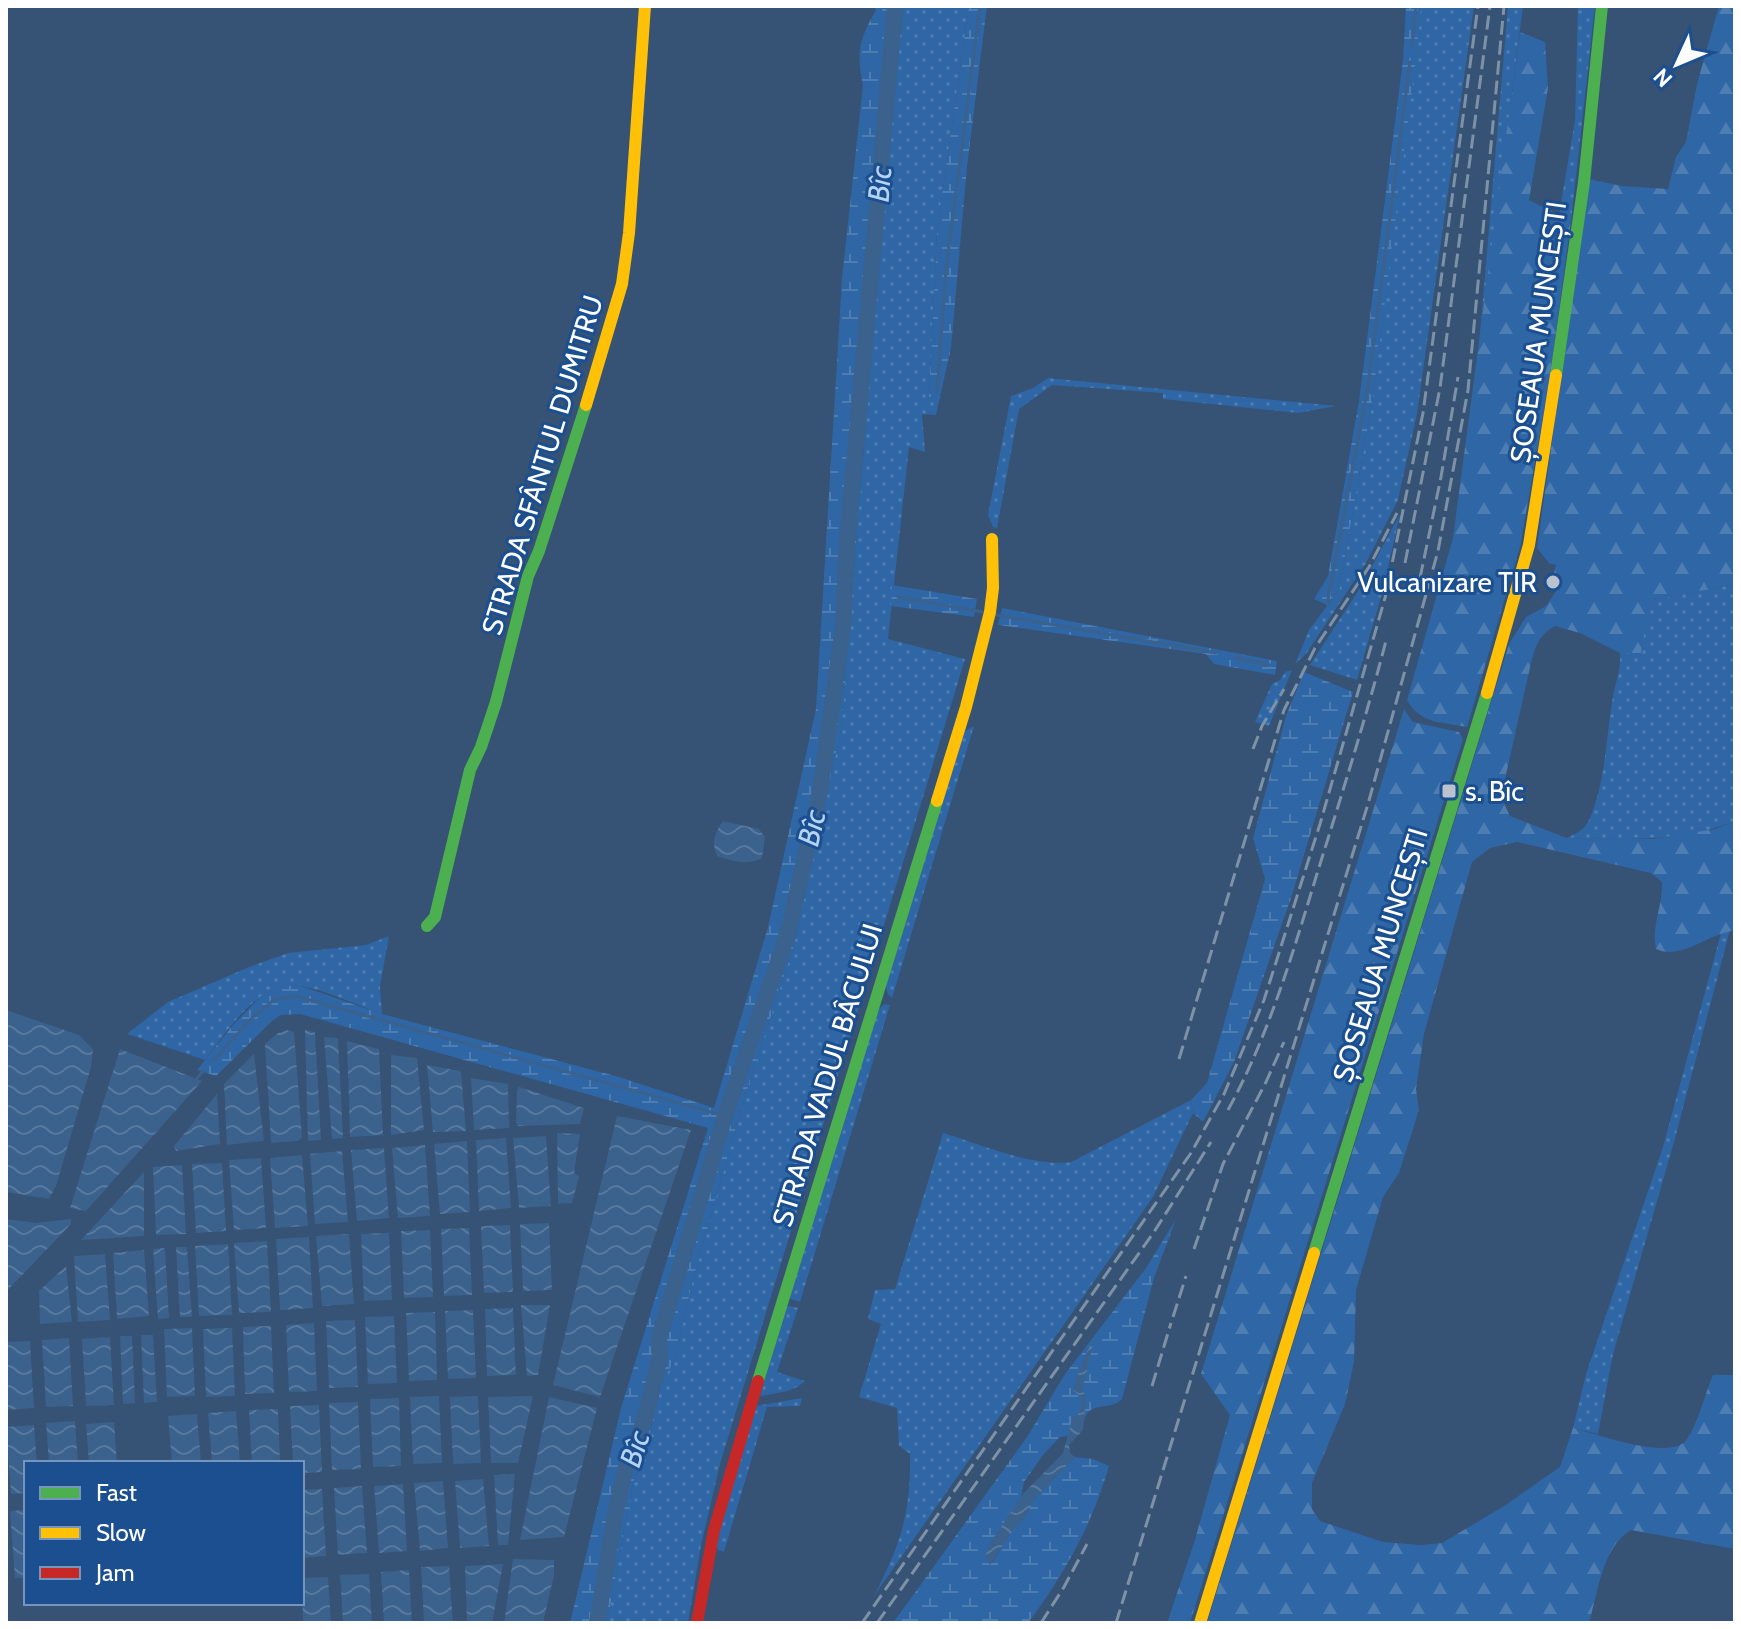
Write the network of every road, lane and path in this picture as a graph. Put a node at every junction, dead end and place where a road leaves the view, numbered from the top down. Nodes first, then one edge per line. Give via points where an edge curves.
1 (645, 6) edge
2 (1602, 6) edge
3 (992, 539) dead end
4 (427, 926) dead end
5 (697, 1623) edge
6 (1200, 1623) edge

1 - 4 street, STRADA SFÂNTUL DUMITRU via 622,284 528,576 496,702 470,770 435,917
2 - 6 street, ȘOSEAUA MUNCEȘTI via 1571,277 1529,545
3 - 5 street, STRADA VADUL BÂCULUI via 990,612 966,707 733,1462

